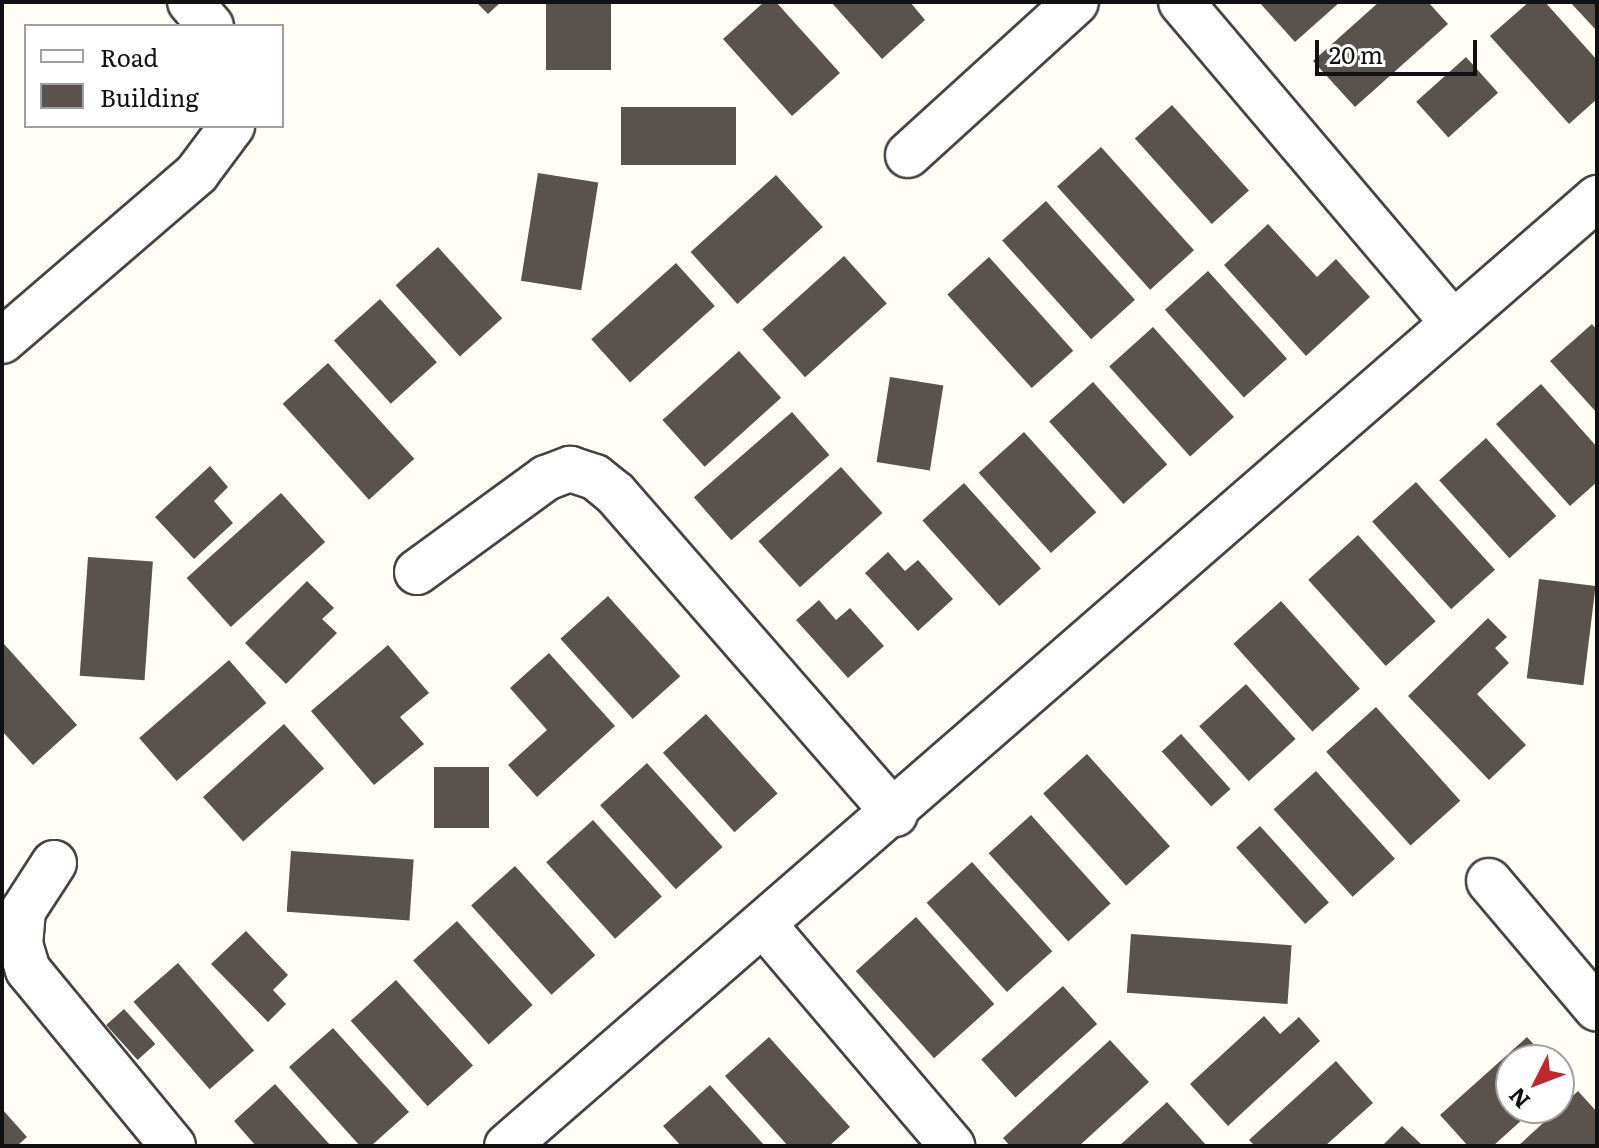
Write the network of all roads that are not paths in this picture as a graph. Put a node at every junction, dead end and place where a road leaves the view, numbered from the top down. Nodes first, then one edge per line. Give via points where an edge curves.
1 (190, 2) edge
2 (1076, 2) edge
3 (1181, 2) edge
4 (209, 24) edge
5 (231, 128) edge
6 (908, 155) dead end
7 (1594, 208) edge
8 (1451, 320) junction
9 (2, 341) edge
10 (417, 572) dead end
11 (895, 814) junction
12 (54, 863) dead end
13 (1489, 881) dead end
14 (765, 926) junction
15 (1597, 1009) edge
16 (173, 1146) edge
17 (507, 1146) edge
18 (952, 1146) edge

1 - 4 street
2 - 6 street
3 - 8 street
5 - 9 street via 197,173
7 - 8 street
8 - 11 street
10 - 11 street via 546,478 570,469 595,477 615,493
11 - 14 street
12 - 16 street via 23,911 20,944 28,970
13 - 15 street
14 - 17 street
14 - 18 street

